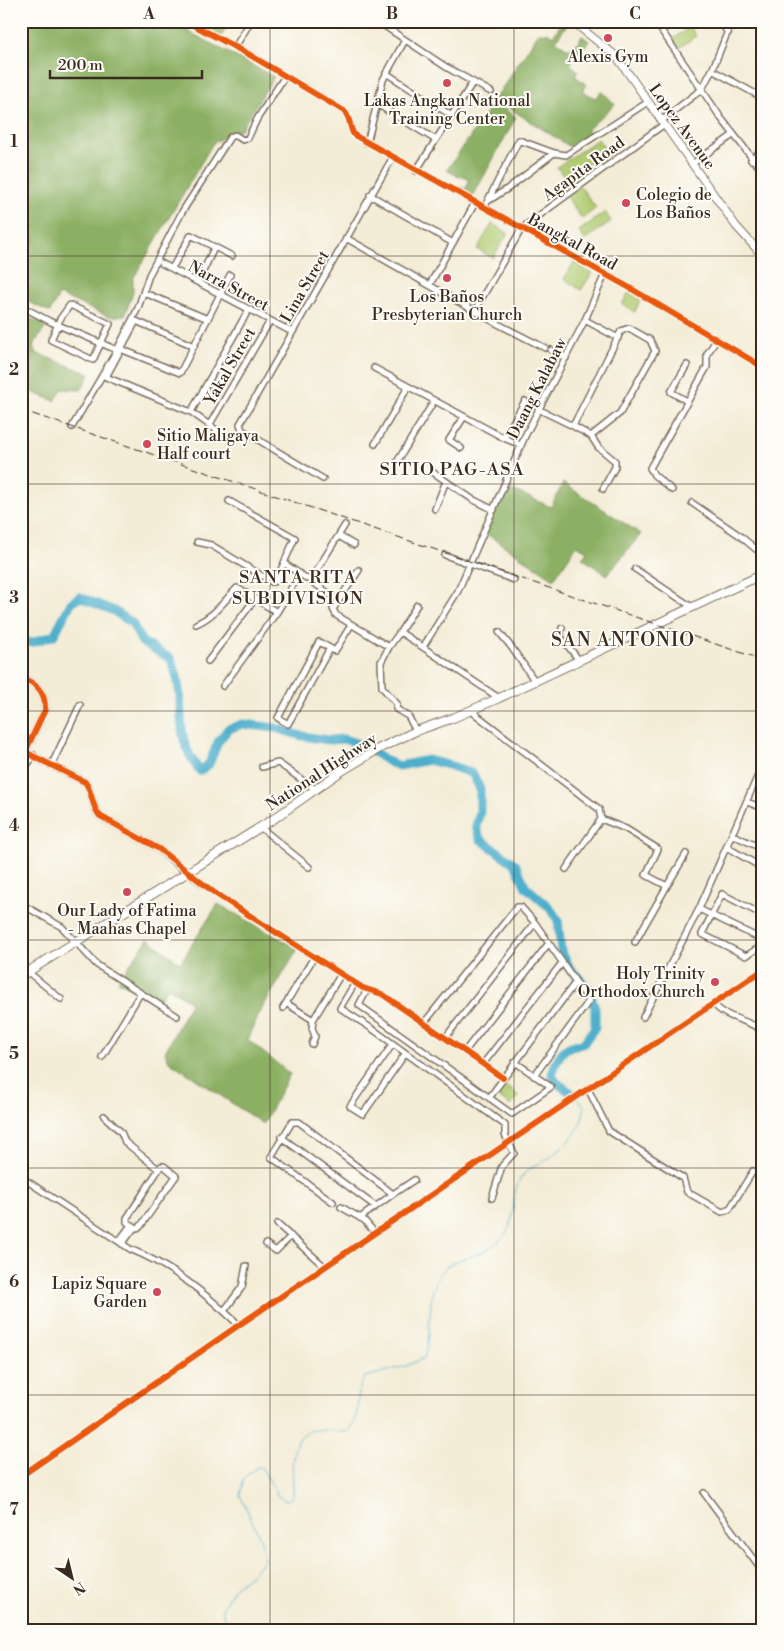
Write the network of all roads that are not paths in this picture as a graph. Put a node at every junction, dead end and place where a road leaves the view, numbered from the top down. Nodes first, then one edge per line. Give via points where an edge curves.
1 (186, 21) edge
2 (251, 21) edge
3 (377, 21) edge
4 (572, 21) edge
5 (655, 21) edge
6 (720, 21) edge
7 (732, 21) edge
8 (728, 32) junction
9 (406, 40) junction
10 (235, 47) junction
11 (712, 70) junction
12 (386, 73) junction
13 (285, 76) junction
14 (473, 82) junction
15 (702, 89) junction
16 (763, 89) edge
17 (491, 92) dead end
18 (761, 97) edge
19 (648, 102) junction
20 (377, 104) junction
21 (452, 116) junction
22 (662, 123) junction
23 (733, 135) junction
24 (436, 140) junction
25 (367, 142) junction
26 (763, 148) edge
27 (554, 153) junction
28 (393, 157) junction
29 (751, 160) junction
30 (692, 164) junction
31 (416, 171) junction
32 (763, 172) edge
33 (370, 195) junction
34 (487, 202) junction
35 (475, 203) junction
36 (483, 207) junction
37 (522, 228) junction
38 (346, 238) junction
39 (453, 243) junction
40 (214, 248) junction
41 (232, 256) dead end
42 (763, 256) edge
43 (161, 263) dead end
44 (172, 268) junction
45 (605, 274) junction
46 (230, 275) dead end
47 (198, 282) junction
48 (430, 284) junction
49 (147, 294) dead end
50 (220, 294) junction
51 (21, 306) edge
52 (249, 309) junction
53 (475, 310) junction
54 (208, 319) junction
55 (585, 320) junction
56 (270, 321) junction
57 (58, 324) junction
58 (292, 332) junction
59 (618, 338) junction
60 (717, 339) junction
61 (101, 342) junction
62 (194, 346) junction
63 (120, 350) junction
64 (566, 358) junction
65 (687, 365) dead end
66 (763, 367) edge
67 (374, 368) dead end
68 (408, 387) junction
69 (434, 401) junction
70 (525, 401) dead end
71 (687, 401) junction
72 (538, 409) junction
73 (191, 412) junction
74 (464, 416) junction
75 (210, 424) junction
76 (72, 426) dead end
77 (573, 426) junction
78 (222, 434) dead end
79 (591, 436) junction
80 (504, 438) junction
81 (375, 444) dead end
82 (521, 445) junction
83 (461, 448) dead end
84 (397, 462) dead end
85 (434, 473) dead end
86 (324, 479) dead end
87 (446, 481) junction
88 (603, 489) dead end
89 (672, 490) dead end
90 (229, 501) dead end
91 (692, 503) dead end
92 (435, 509) dead end
93 (494, 510) junction
94 (346, 525) dead end
95 (339, 536) junction
96 (197, 542) dead end
97 (354, 545) dead end
98 (445, 555) dead end
99 (763, 555) edge
100 (284, 564) junction
101 (470, 564) junction
102 (634, 569) dead end
103 (359, 570) dead end
104 (763, 574) edge
105 (299, 575) junction
106 (514, 580) dead end
107 (310, 581) junction
108 (255, 599) junction
109 (339, 600) junction
110 (417, 605) dead end
111 (692, 607) junction
112 (277, 612) junction
113 (196, 624) dead end
114 (351, 625) junction
115 (562, 628) dead end
116 (400, 632) junction
117 (499, 632) dead end
118 (564, 641) dead end
119 (568, 646) dead end
120 (389, 647) junction
121 (423, 647) junction
122 (330, 648) junction
123 (578, 659) junction
124 (208, 661) dead end
125 (21, 678) edge
126 (534, 680) junction
127 (223, 686) dead end
128 (498, 698) junction
129 (80, 706) dead end
130 (469, 710) junction
131 (416, 731) junction
132 (23, 752) edge
133 (34, 755) junction
134 (52, 764) junction
135 (763, 764) edge
136 (262, 767) dead end
137 (21, 774) edge
138 (314, 789) junction
139 (747, 802) junction
140 (763, 808) edge
141 (601, 819) junction
142 (260, 827) junction
143 (733, 835) junction
144 (728, 848) junction
145 (763, 850) edge
146 (686, 854) dead end
147 (309, 867) dead end
148 (763, 868) edge
149 (566, 869) dead end
150 (188, 873) junction
151 (667, 886) junction
152 (21, 904) edge
153 (699, 909) junction
154 (711, 915) junction
155 (763, 915) edge
156 (535, 923) junction
157 (763, 940) edge
158 (75, 942) junction
159 (635, 942) dead end
160 (549, 943) junction
161 (763, 945) edge
162 (314, 957) junction
163 (562, 963) junction
164 (763, 970) edge
165 (25, 974) edge
166 (341, 974) junction
167 (575, 982) junction
168 (355, 983) junction
169 (367, 990) junction
170 (140, 994) junction
171 (61, 999) dead end
172 (714, 1004) junction
173 (177, 1016) dead end
174 (643, 1017) dead end
175 (313, 1020) junction
176 (424, 1024) junction
177 (763, 1031) edge
178 (445, 1038) junction
179 (312, 1044) dead end
180 (392, 1045) junction
181 (465, 1051) junction
182 (405, 1054) junction
183 (102, 1058) dead end
184 (515, 1062) junction
185 (483, 1064) junction
186 (534, 1076) junction
187 (503, 1078) junction
188 (587, 1090) junction
189 (489, 1098) junction
190 (104, 1116) dead end
191 (281, 1137) junction
192 (508, 1144) junction
193 (158, 1169) junction
194 (753, 1171) dead end
195 (21, 1177) edge
196 (414, 1180) dead end
197 (393, 1194) junction
198 (492, 1198) dead end
199 (333, 1202) dead end
200 (375, 1206) junction
201 (341, 1207) dead end
202 (360, 1218) junction
203 (277, 1224) dead end
204 (133, 1226) junction
205 (375, 1233) junction
206 (291, 1236) junction
207 (120, 1243) junction
208 (266, 1244) dead end
209 (246, 1266) dead end
210 (325, 1267) junction
211 (224, 1311) junction
212 (239, 1325) junction
213 (21, 1476) edge
214 (704, 1493) dead end
215 (763, 1572) edge

1 - 10 street, Bangkal Road
2 - 10 street
3 - 9 street
4 - 19 main road, Lopez Avenue via 616,56
5 - 15 street
6 - 8 street
7 - 8 street
8 - 11 street
9 - 12 street
9 - 14 street
10 - 13 street, Bangkal Road
11 - 15 street
11 - 18 street
12 - 20 street
12 - 21 street
13 - 25 street, Bangkal Road via 344,111 349,116 354,135
13 - 63 street via 248,138 230,137 193,194 149,275
14 - 17 street
14 - 21 street
15 - 22 street, Agapita Road
15 - 23 street
16 - 18 street
19 - 22 main road, Lopez Avenue
19 - 27 street via 566,155
20 - 24 street
20 - 25 street
21 - 24 street
22 - 30 main road, Lopez Avenue
22 - 37 street, Agapita Road
23 - 29 street
23 - 30 street
24 - 31 street
25 - 28 street, Bangkal Road
26 - 29 street
27 - 34 street
27 - 34 street via 519,140
28 - 31 street, Bangkal Road
28 - 33 street, Lina Street
29 - 32 street
30 - 42 main road, Lopez Avenue via 742,233
31 - 35 street, Bangkal Road
33 - 38 street, Lina Street
33 - 39 street
34 - 36 street
35 - 36 street, Bangkal Road
35 - 39 street
36 - 37 street, Bangkal Road
37 - 45 street, Bangkal Road
37 - 53 street, Agapita Road
38 - 48 street
38 - 58 street, Lina Street
39 - 48 street
40 - 41 street
40 - 44 street via 191,235
40 - 47 street
43 - 44 street, Narra Street
44 - 47 street, Narra Street
45 - 55 street, Daang Kalabaw
45 - 60 street, Bangkal Road
46 - 50 street
47 - 50 street, Narra Street
48 - 53 street
49 - 54 street
50 - 52 street, Narra Street
50 - 54 street
51 - 57 street
52 - 56 street, Narra Street
52 - 73 street
53 - 64 street
54 - 62 street
55 - 59 street
55 - 64 street, Daang Kalabaw
56 - 58 street, Narra Street
56 - 75 street, Yakal Street
57 - 61 street
57 - 61 street via 51,340 93,360
57 - 61 street via 70,305 110,324
58 - 86 street, Lina Street via 240,428
59 - 77 street
59 - 79 street via 623,329 629,328 650,340 655,351 620,413
60 - 66 street, Bangkal Road
60 - 71 street via 707,354 707,367
61 - 63 street
62 - 63 street via 136,322
62 - 63 street via 180,374
63 - 73 street via 106,377
63 - 76 street
64 - 72 street, Daang Kalabaw
65 - 71 street via 671,392
67 - 68 street
68 - 69 street
68 - 81 street
69 - 74 street
69 - 84 street
70 - 80 street
71 - 89 street via 650,468
72 - 77 street
72 - 82 street, Daang Kalabaw
73 - 75 street
74 - 80 street
74 - 83 street via 449,440
75 - 78 street
77 - 79 street
79 - 88 street via 598,448 616,461
80 - 82 street
82 - 93 street, Daang Kalabaw
85 - 87 street
87 - 92 street
87 - 93 street
90 - 100 street via 294,537 296,541
91 - 99 street
93 - 101 street, Daang Kalabaw
94 - 95 street
95 - 97 street
95 - 107 street
96 - 100 street via 211,545 274,582
98 - 101 street
100 - 105 street
101 - 106 street
101 - 121 street, Daang Kalabaw via 458,591
102 - 111 street
103 - 109 street
104 - 111 main road, National Highway
105 - 107 street
105 - 112 street
107 - 109 street
108 - 112 street
108 - 113 street via 237,588 219,610
108 - 124 street
109 - 114 street via 333,612
110 - 116 street
111 - 123 main road, National Highway
112 - 127 street
114 - 120 street
114 - 122 street via 335,651
115 - 118 street via 560,636
116 - 120 street
116 - 121 street
117 - 126 street
119 - 123 street
120 - 131 street via 381,662 382,687 398,704 396,709 408,716
121 - 128 street
122 - 122 street via 319,642 278,718 288,724
123 - 126 main road, National Highway
125 - 132 street via 38,686 46,702
126 - 128 main road, National Highway
128 - 130 main road, National Highway
129 - 134 street
130 - 131 main road, National Highway
130 - 141 street via 599,809
131 - 138 main road, National Highway via 371,753
132 - 133 street
133 - 134 street
133 - 137 street
134 - 150 street via 84,782 90,790 96,812 105,820 159,849
135 - 139 street
136 - 138 street via 278,764
138 - 142 main road, National Highway
139 - 140 street
139 - 143 street
141 - 149 street
141 - 151 street via 656,846 657,853 646,875
142 - 147 street
142 - 150 main road, National Highway
143 - 144 street
143 - 145 street
144 - 148 street
144 - 153 street
146 - 151 street
150 - 158 main road, National Highway
150 - 162 street
151 - 159 street
152 - 158 street via 62,927
153 - 154 street
153 - 174 street
154 - 155 street via 722,894
154 - 157 street
154 - 161 street via 702,934 746,956
156 - 160 street
156 - 176 street via 521,907 517,907
156 - 178 street
158 - 165 main road, National Highway
158 - 170 street via 96,965
160 - 163 street
160 - 181 street
162 - 166 street
162 - 175 street via 284,1006
163 - 167 street
163 - 185 street
164 - 172 street
165 - 171 street
166 - 168 street
166 - 175 street
167 - 184 street
167 - 186 street via 590,1001
168 - 169 street
168 - 180 street via 340,1008
169 - 176 street via 382,994
169 - 189 street via 359,1005
170 - 173 street
170 - 183 street
172 - 177 street via 721,1012 747,1021
172 - 188 street
175 - 179 street via 315,1036
176 - 178 street
178 - 181 street
180 - 182 street
180 - 182 street via 350,1106 363,1114
181 - 185 street
182 - 192 street via 503,1123
184 - 186 street
184 - 187 street
185 - 187 street
186 - 189 street via 551,1087 512,1114
187 - 189 street
188 - 192 street
188 - 194 street via 609,1131 683,1178 687,1192 722,1212 729,1210
190 - 193 street via 121,1132 125,1142
191 - 197 street via 292,1122 300,1122
191 - 199 street via 271,1157
191 - 200 street
192 - 198 street via 514,1153 502,1166
192 - 205 street
193 - 204 street via 127,1218
193 - 204 street via 164,1166 176,1176 140,1227
195 - 207 street
196 - 197 street
197 - 200 street
200 - 202 street
201 - 202 street
202 - 205 street
203 - 206 street
204 - 207 street
205 - 210 street
206 - 208 street via 276,1251
206 - 210 street
207 - 211 street via 196,1286
209 - 211 street via 242,1287
210 - 212 street
211 - 212 street
212 - 213 street
214 - 215 street

